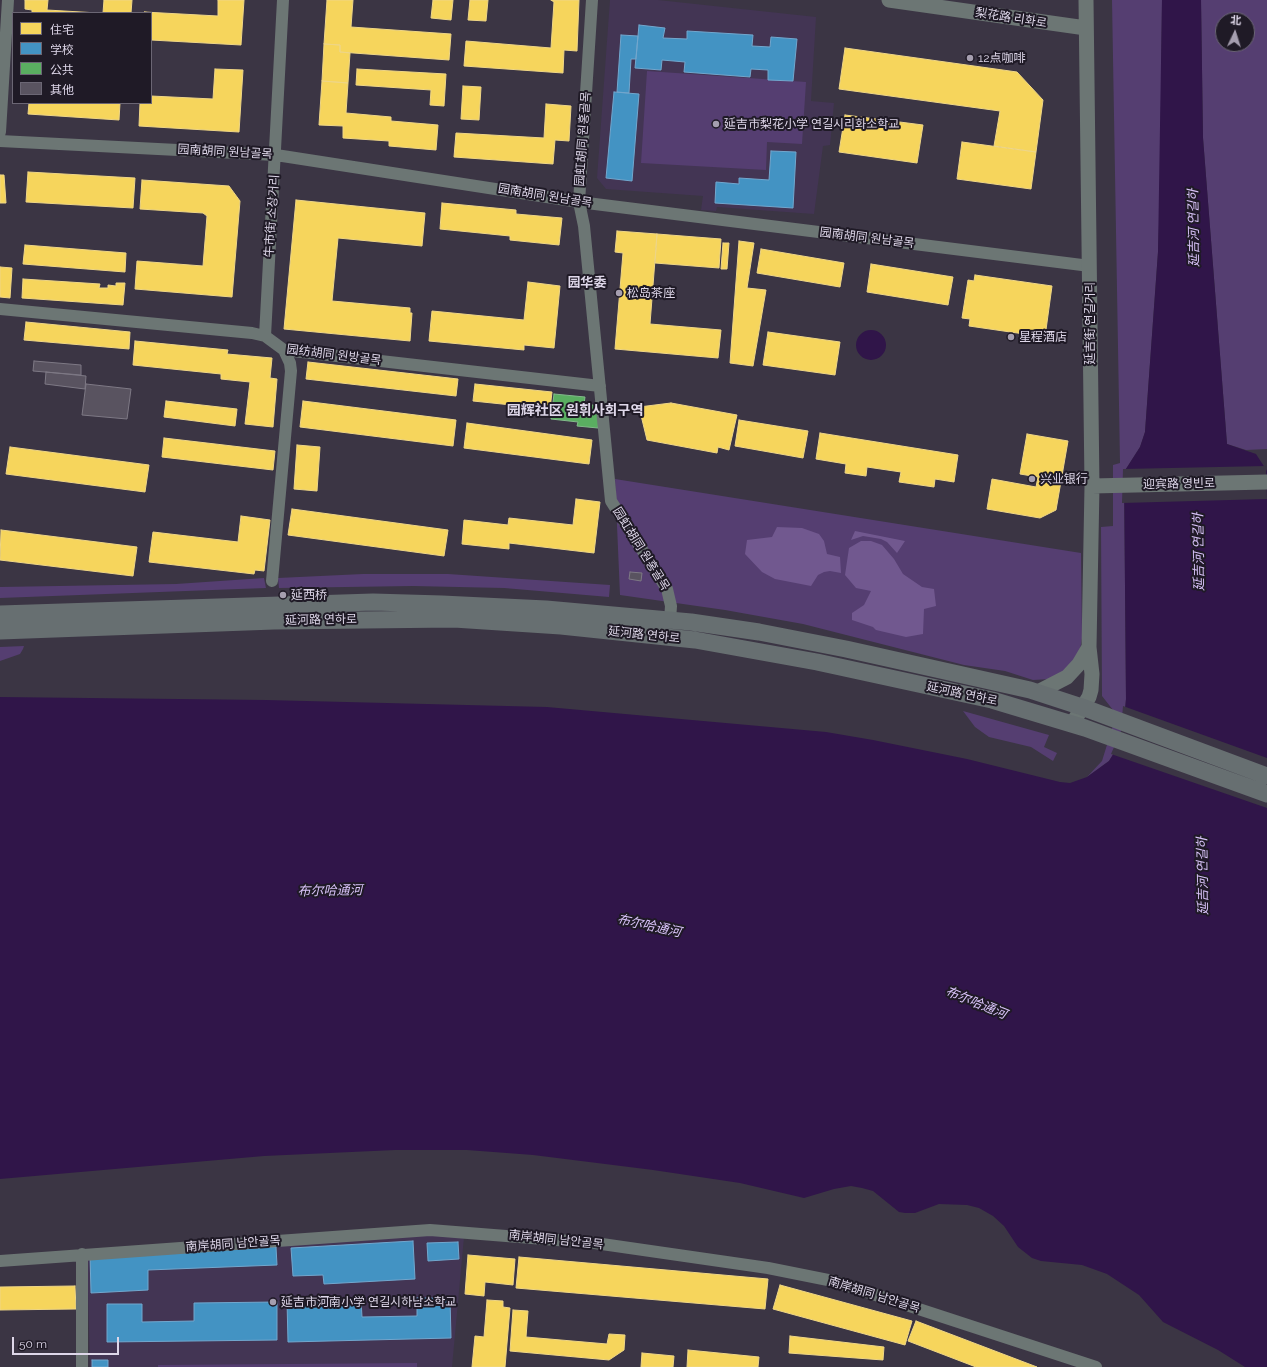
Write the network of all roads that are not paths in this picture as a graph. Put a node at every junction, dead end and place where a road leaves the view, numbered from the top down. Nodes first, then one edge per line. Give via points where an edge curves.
1 (8, 0) edge
2 (283, 0) edge
3 (592, 0) edge
4 (889, 0) edge
5 (1086, 0) edge
6 (952, 4) edge
7 (1086, 28) junction
8 (0, 132) edge
9 (0, 141) edge
10 (276, 155) junction
11 (579, 202) junction
12 (1090, 266) junction
13 (0, 309) edge
14 (264, 336) junction
15 (284, 350) junction
16 (600, 386) junction
17 (1267, 482) edge
18 (1098, 486) junction
19 (272, 582) dead end
20 (0, 614) edge
21 (670, 620) junction
22 (0, 631) edge
23 (1089, 647) junction
24 (1038, 692) junction
25 (1087, 709) junction
26 (1079, 726) junction
27 (1267, 776) edge
28 (1267, 794) edge
29 (82, 1254) junction
30 (0, 1261) edge
31 (82, 1367) edge
32 (1096, 1367) edge

1 - 8 street
2 - 10 street, 牛市街 소장거리
3 - 11 street, 园虹胡同 원홍골목
4 - 6 street, 梨花路 리화로
5 - 7 street, 延吉街 연길거리
6 - 7 street, 梨花路 리화로
7 - 12 street, 延吉街 연길거리
9 - 10 street, 园南胡同 원남골목
10 - 11 street, 园南胡同 원남골목
10 - 14 street, 牛市街 소장거리
11 - 12 street, 园南胡同 원남골목
11 - 16 street, 园虹胡同 원홍골목 via 584,226
12 - 18 street, 延吉街 연길거리
13 - 14 street, 园纺胡同 원방골목 via 160,323
14 - 15 street, 园纺胡同 원방골목
15 - 16 street, 园纺胡同 원방골목
15 - 19 street via 291,371
16 - 21 street, 园虹胡同 원홍골목 via 611,501 667,589 671,606
17 - 18 street, 迎宾路 영빈로
18 - 23 street, 延吉街 연길거리
20 - 21 main road, 延河路 연하로 via 373,602 546,609
21 - 24 main road, 延河路 연하로 via 759,632 846,649
22 - 26 main road, 延河路 연하로 via 390,619 454,619 561,626 695,640 764,651 992,700
23 - 24 street, 延吉街 연길거리 via 1080,664 1067,677
23 - 25 street, 延吉街 연길거리 via 1092,662
24 - 25 main road, 延河路 연하로
25 - 26 street, 延吉街 연길거리
25 - 27 main road, 延河路 연하로
26 - 28 main road, 延河路 연하로
29 - 30 street, 南岸胡同 남안골목
29 - 31 street
29 - 32 street, 南岸胡同 남안골목 via 430,1230 595,1243 768,1268 833,1281

